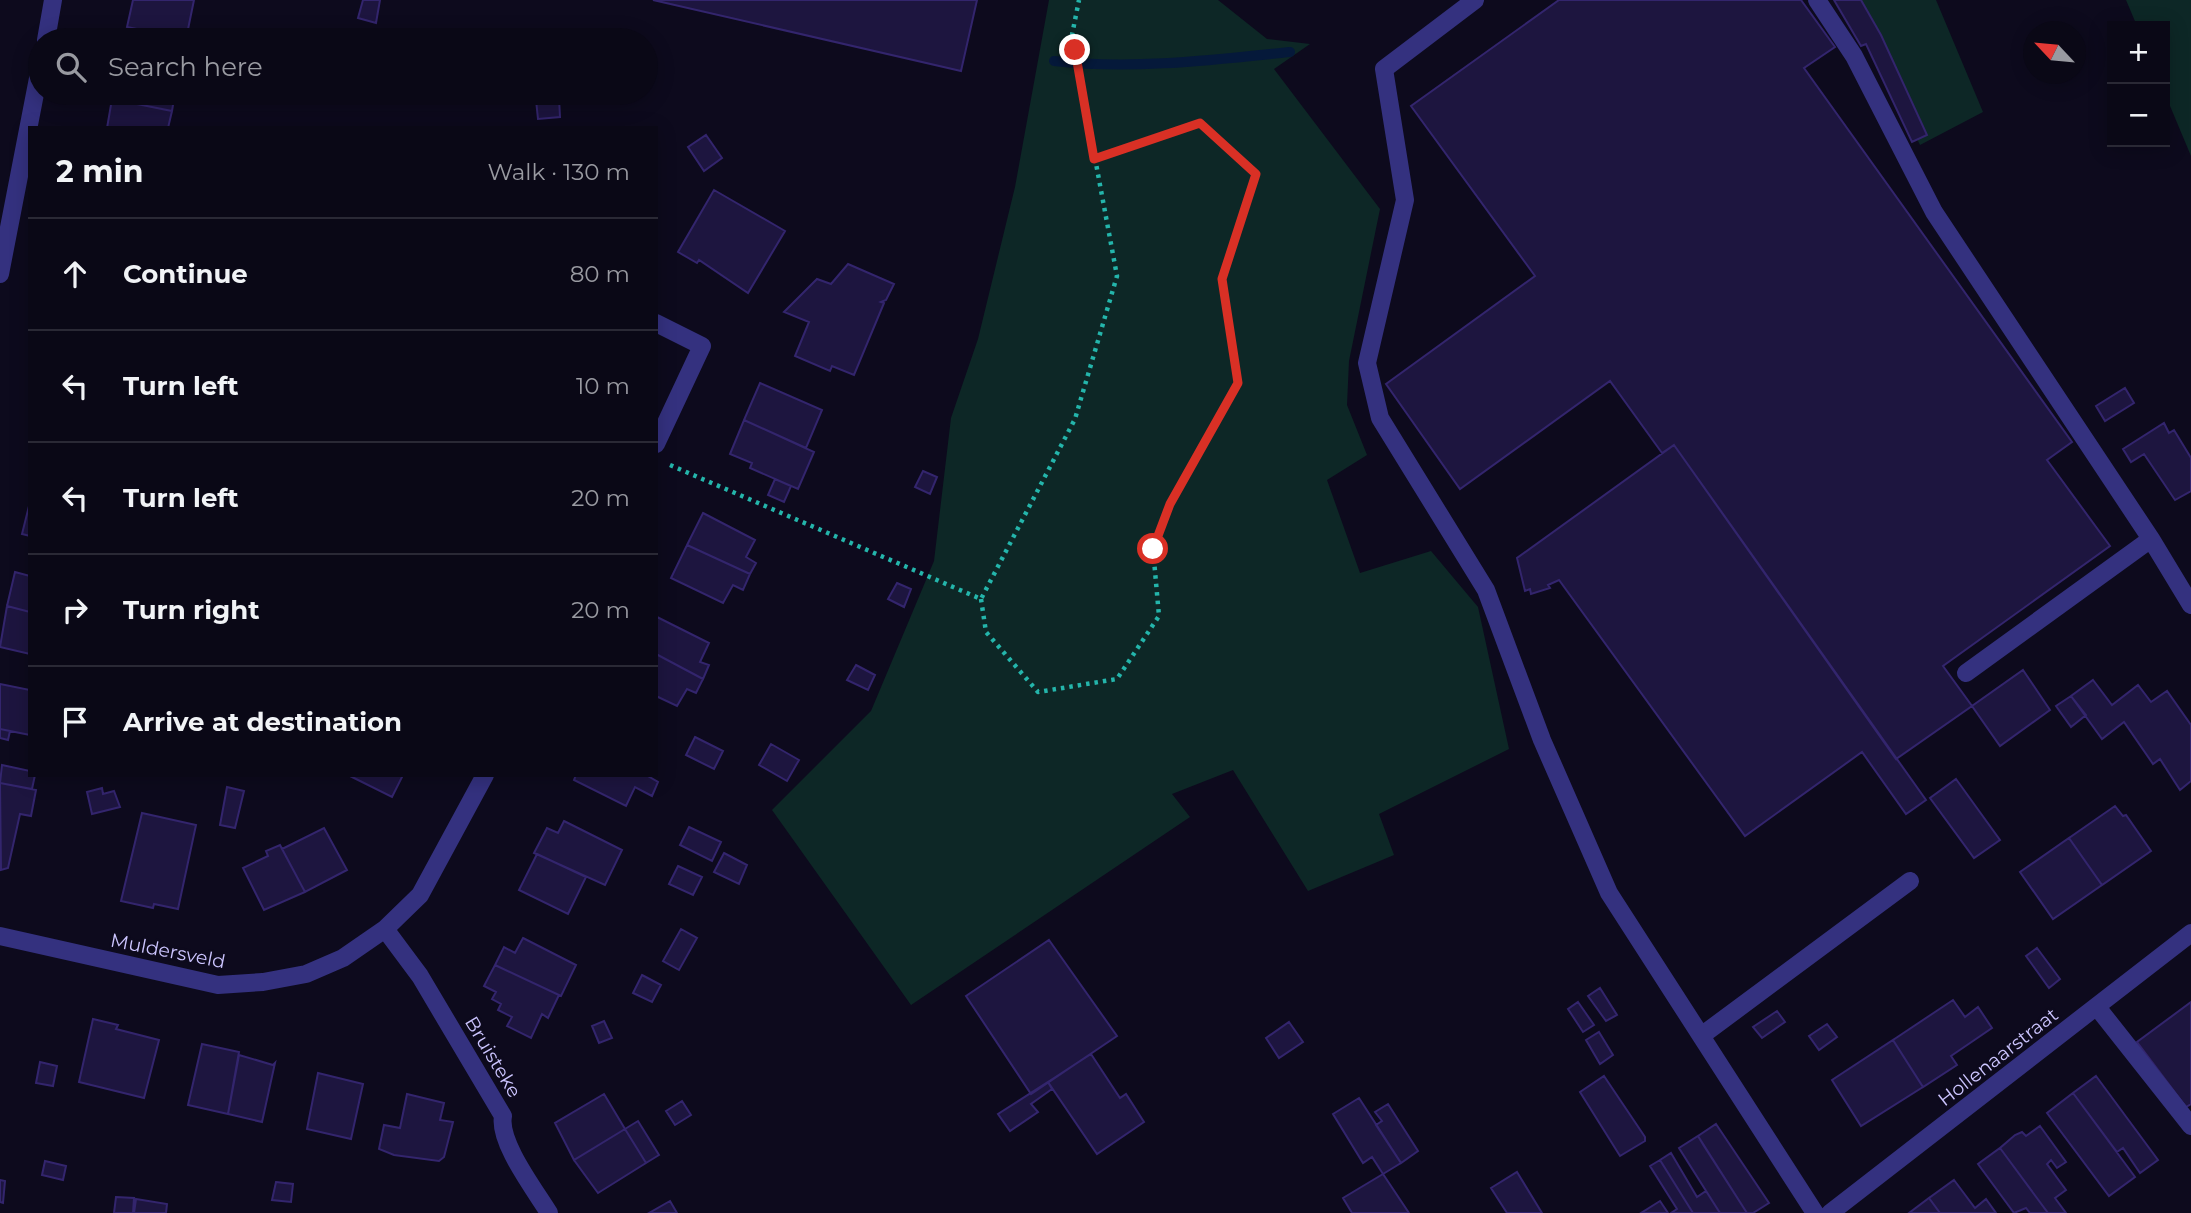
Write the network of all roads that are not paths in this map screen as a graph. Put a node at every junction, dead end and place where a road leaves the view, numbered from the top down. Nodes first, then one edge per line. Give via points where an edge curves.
1 (53, 0) edge
2 (1475, 0) edge
3 (1817, 0) edge
4 (48, 28) edge
5 (33, 105) edge
6 (29, 126) edge
7 (28, 130) edge
8 (0, 274) edge
9 (658, 324) edge
10 (658, 440) edge
11 (2151, 539) junction
12 (2191, 605) edge
13 (1966, 673) dead end
14 (484, 777) edge
15 (1910, 881) dead end
16 (385, 929) junction
17 (2191, 933) edge
18 (0, 936) edge
19 (2096, 1007) junction
20 (1701, 1036) junction
21 (2191, 1126) edge
22 (1835, 1211) edge
23 (549, 1213) edge
24 (1815, 1213) edge

1 - 4 street
2 - 20 street via 1384,69 1405,200 1367,363 1381,418 1486,590 1542,740 1609,893
3 - 11 street via 1854,56 1934,212
5 - 6 street
7 - 8 street
9 - 10 street via 702,346
11 - 12 street
11 - 13 street
14 - 16 street, Muldersveld via 420,895
15 - 20 street
16 - 18 street, Muldersveld via 343,958 306,974 218,985
16 - 23 street, Bruisteke via 420,976 503,1116 501,1126 513,1152
17 - 19 street, Hollenaarstraat
19 - 21 street
19 - 22 street, Hollenaarstraat
20 - 24 street

